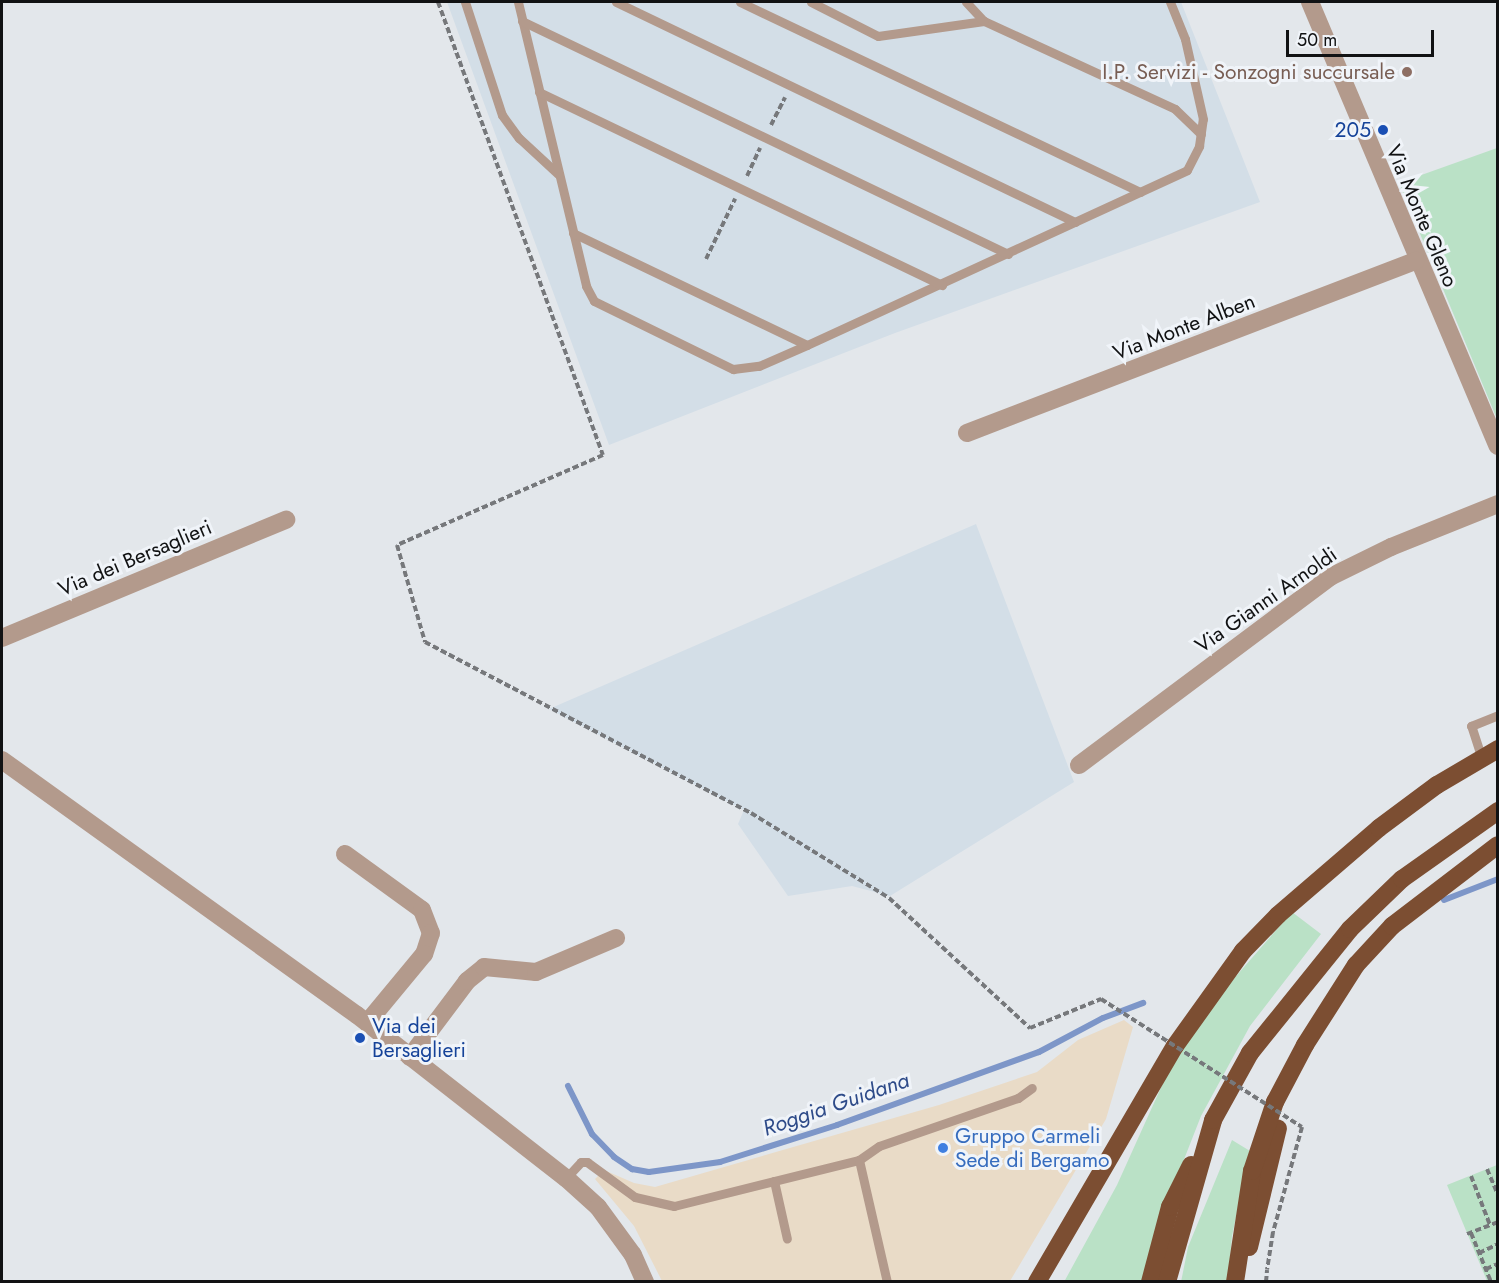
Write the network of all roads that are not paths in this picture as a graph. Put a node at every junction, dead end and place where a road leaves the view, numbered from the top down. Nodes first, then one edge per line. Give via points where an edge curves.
1 (465, 2) edge
2 (518, 2) edge
3 (616, 2) edge
4 (740, 2) edge
5 (811, 2) edge
6 (966, 2) edge
7 (1170, 2) edge
8 (1310, 2) edge
9 (522, 21) junction
10 (984, 21) junction
11 (539, 92) junction
12 (1201, 134) junction
13 (560, 175) junction
14 (1140, 192) junction
15 (1075, 222) junction
16 (573, 233) junction
17 (1008, 254) junction
18 (1416, 261) junction
19 (942, 285) junction
20 (807, 345) junction
21 (967, 433) dead end
22 (1497, 446) edge
23 (1497, 504) edge
24 (286, 519) dead end
25 (2, 638) edge
26 (1497, 715) edge
27 (1490, 754) edge
28 (2, 760) edge
29 (1079, 765) dead end
30 (1497, 811) edge
31 (1497, 846) edge
32 (345, 855) dead end
33 (1432, 896) junction
34 (616, 938) dead end
35 (367, 1023) junction
36 (410, 1057) junction
37 (1032, 1088) dead end
38 (1213, 1120) junction
39 (858, 1160) junction
40 (566, 1178) junction
41 (774, 1181) junction
42 (787, 1239) dead end
43 (645, 1281) edge
44 (887, 1281) edge
45 (1037, 1281) edge
46 (1150, 1281) edge
47 (1167, 1281) edge
48 (1235, 1281) edge
49 (1247, 1281) edge

1 - 13 lane via 502,115 519,138
2 - 9 lane
3 - 15 lane
4 - 14 lane
5 - 10 lane via 878,36
6 - 10 lane
7 - 12 lane via 1185,39 1203,119
8 - 18 street, Via Monte Gleno
9 - 11 lane
9 - 17 lane
10 - 12 lane via 1174,109
11 - 13 lane
11 - 19 lane
12 - 14 lane via 1187,170
13 - 16 lane
14 - 15 lane
15 - 17 lane
16 - 20 lane
16 - 20 lane via 594,301 733,369 759,366
17 - 19 lane
18 - 21 street, Via Monte Alben
18 - 22 street, Via Monte Gleno
19 - 20 lane
23 - 29 street, Via Gianni Arnoldi via 1391,546 1330,577
24 - 25 street, Via dei Bersaglieri
26 - 27 lane via 1471,726
27 - 45 highway via 1379,828 1278,915 1243,951 1175,1046
28 - 35 street
30 - 38 highway via 1402,879 1350,929 1250,1053
31 - 33 highway
32 - 35 street via 422,910 431,933 424,954
33 - 48 highway via 1392,926 1356,965 1305,1045 1275,1102 1252,1171
33 - 49 highway via 1363,972 1311,1052 1277,1129 1248,1249
34 - 36 street via 536,972 484,967 467,981
35 - 36 street
36 - 40 street
37 - 39 lane via 1018,1098 879,1146
38 - 46 highway via 1170,1207
38 - 47 highway
39 - 41 lane
39 - 44 lane
40 - 41 lane via 581,1162 587,1162 635,1197 674,1206
40 - 43 street via 598,1207 633,1255
41 - 42 lane

